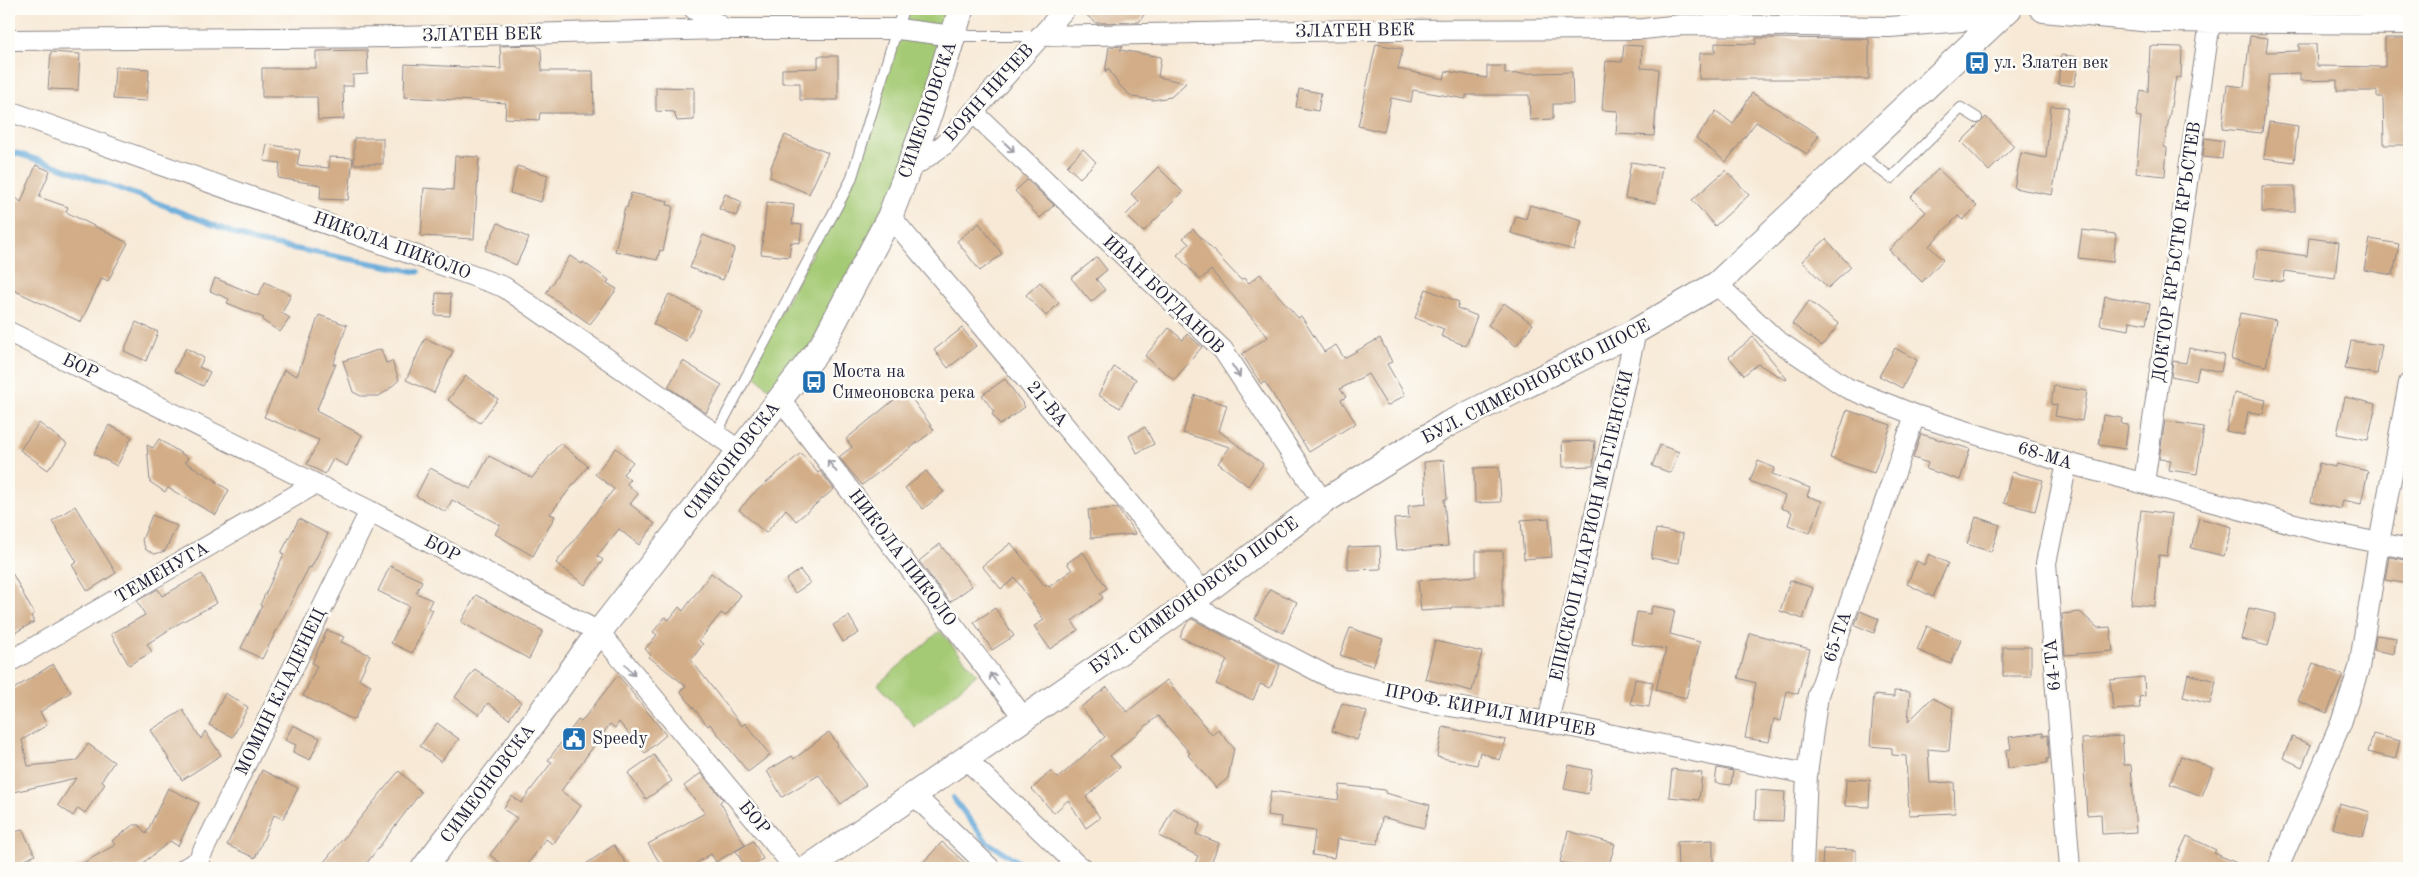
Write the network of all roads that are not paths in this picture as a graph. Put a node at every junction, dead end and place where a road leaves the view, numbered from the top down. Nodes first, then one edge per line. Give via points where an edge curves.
1 (694, 9) edge
2 (903, 9) edge
3 (961, 9) edge
4 (1065, 9) edge
5 (2039, 9) edge
6 (2004, 13) edge
7 (2210, 22) junction
8 (2409, 24) edge
9 (725, 29) junction
10 (898, 29) junction
11 (954, 36) junction
12 (1040, 36) junction
13 (9, 40) edge
14 (9, 111) edge
15 (974, 113) junction
16 (1977, 118) dead end
17 (1857, 152) junction
18 (907, 171) junction
19 (890, 216) junction
20 (1717, 284) junction
21 (1636, 331) junction
22 (9, 332) edge
23 (2409, 383) edge
24 (780, 398) junction
25 (1915, 416) junction
26 (716, 434) junction
27 (740, 451) junction
28 (2066, 463) junction
29 (2144, 482) junction
30 (315, 484) junction
31 (1323, 502) junction
32 (370, 511) junction
33 (2379, 543) junction
34 (2409, 549) edge
35 (1196, 598) junction
36 (599, 632) junction
37 (9, 662) edge
38 (1024, 718) junction
39 (1548, 722) junction
40 (966, 759) junction
41 (1807, 774) junction
42 (914, 795) junction
43 (195, 866) edge
44 (424, 868) edge
45 (795, 868) edge
46 (808, 868) edge
47 (990, 868) edge
48 (1083, 868) edge
49 (1803, 868) edge
50 (2070, 868) edge
51 (2278, 868) edge

1 - 9 street
2 - 10 lane
3 - 11 street, СИМЕОНОВСКА
4 - 12 street, БОЯН НИЧЕВ
5 - 7 street via 2043,12 2152,22
6 - 12 street, ЗЛАТЕН ВЕК via 1890,27 1681,26
6 - 17 street, БУЛ. СИМЕОНОВСКО ШОСЕ
7 - 8 street
7 - 29 street, ДОКТОР КРЪСТЮ КРЪСТЕВ
9 - 10 street, ЗЛАТЕН ВЕК
9 - 13 street, ЗЛАТЕН ВЕК via 398,37
10 - 11 street, ЗЛАТЕН ВЕК
10 - 26 lane via 851,180
11 - 12 lane
11 - 18 street, СИМЕОНОВСКА
12 - 15 street, БОЯН НИЧЕВ
14 - 26 street, НИКОЛА ПИКОЛО via 504,286
15 - 18 street, БОЯН НИЧЕВ via 945,144
15 -> 31 street, ИВАН БОГДАНОВ via 1222,350
16 - 17 lane via 1961,108 1891,178
17 - 20 street, БУЛ. СИМЕОНОВСКО ШОСЕ
18 - 19 street, СИМЕОНОВСКА
19 - 24 street, СИМЕОНОВСКА via 822,345
19 - 35 street, 21-ВА
20 - 21 street, БУЛ. СИМЕОНОВСКО ШОСЕ
20 - 25 street, 68-МА via 1776,339 1847,388
21 - 31 street, БУЛ. СИМЕОНОВСКО ШОСЕ via 1448,424
21 - 39 street, ЕПИСКОП ИЛАРИОН МЪГЛЕНСКИ
22 - 30 street, БОР
23 - 33 street
24 - 27 street, СИМЕОНОВСКА
38 -> 24 street, НИКОЛА ПИКОЛО
25 - 28 street, 68-МА
25 - 41 street, 65-ТА via 1818,695
26 - 27 street, НИКОЛА ПИКОЛО
27 - 36 street, СИМЕОНОВСКА
28 - 29 street, 68-МА
28 - 50 street, 64-ТА via 2046,563
29 - 33 street, 68-МА via 2321,531
30 - 32 street, БОР
30 - 37 street, ТЕМЕНУГА
31 - 35 street, БУЛ. СИМЕОНОВСКО ШОСЕ
32 - 36 street, БОР
32 - 43 street, МОМИН КЛАДЕНЕЦ
33 - 34 street, 68-МА
33 - 51 street via 2359,668 2341,723
35 - 38 street, БУЛ. СИМЕОНОВСКО ШОСЕ
35 - 39 street, ПРОФ. КИРИЛ МИРЧЕВ via 1331,678 1419,701
36 - 44 street, СИМЕОНОВСКА
36 -> 45 street, БОР
38 - 40 street, БУЛ. СИМЕОНОВСКО ШОСЕ
39 - 41 street, ПРОФ. КИРИЛ МИРЧЕВ
40 - 42 street, БУЛ. СИМЕОНОВСКО ШОСЕ
40 - 48 street via 1078,867
41 - 49 street, 65-ТА
42 - 46 street, БУЛ. СИМЕОНОВСКО ШОСЕ
42 - 47 street

